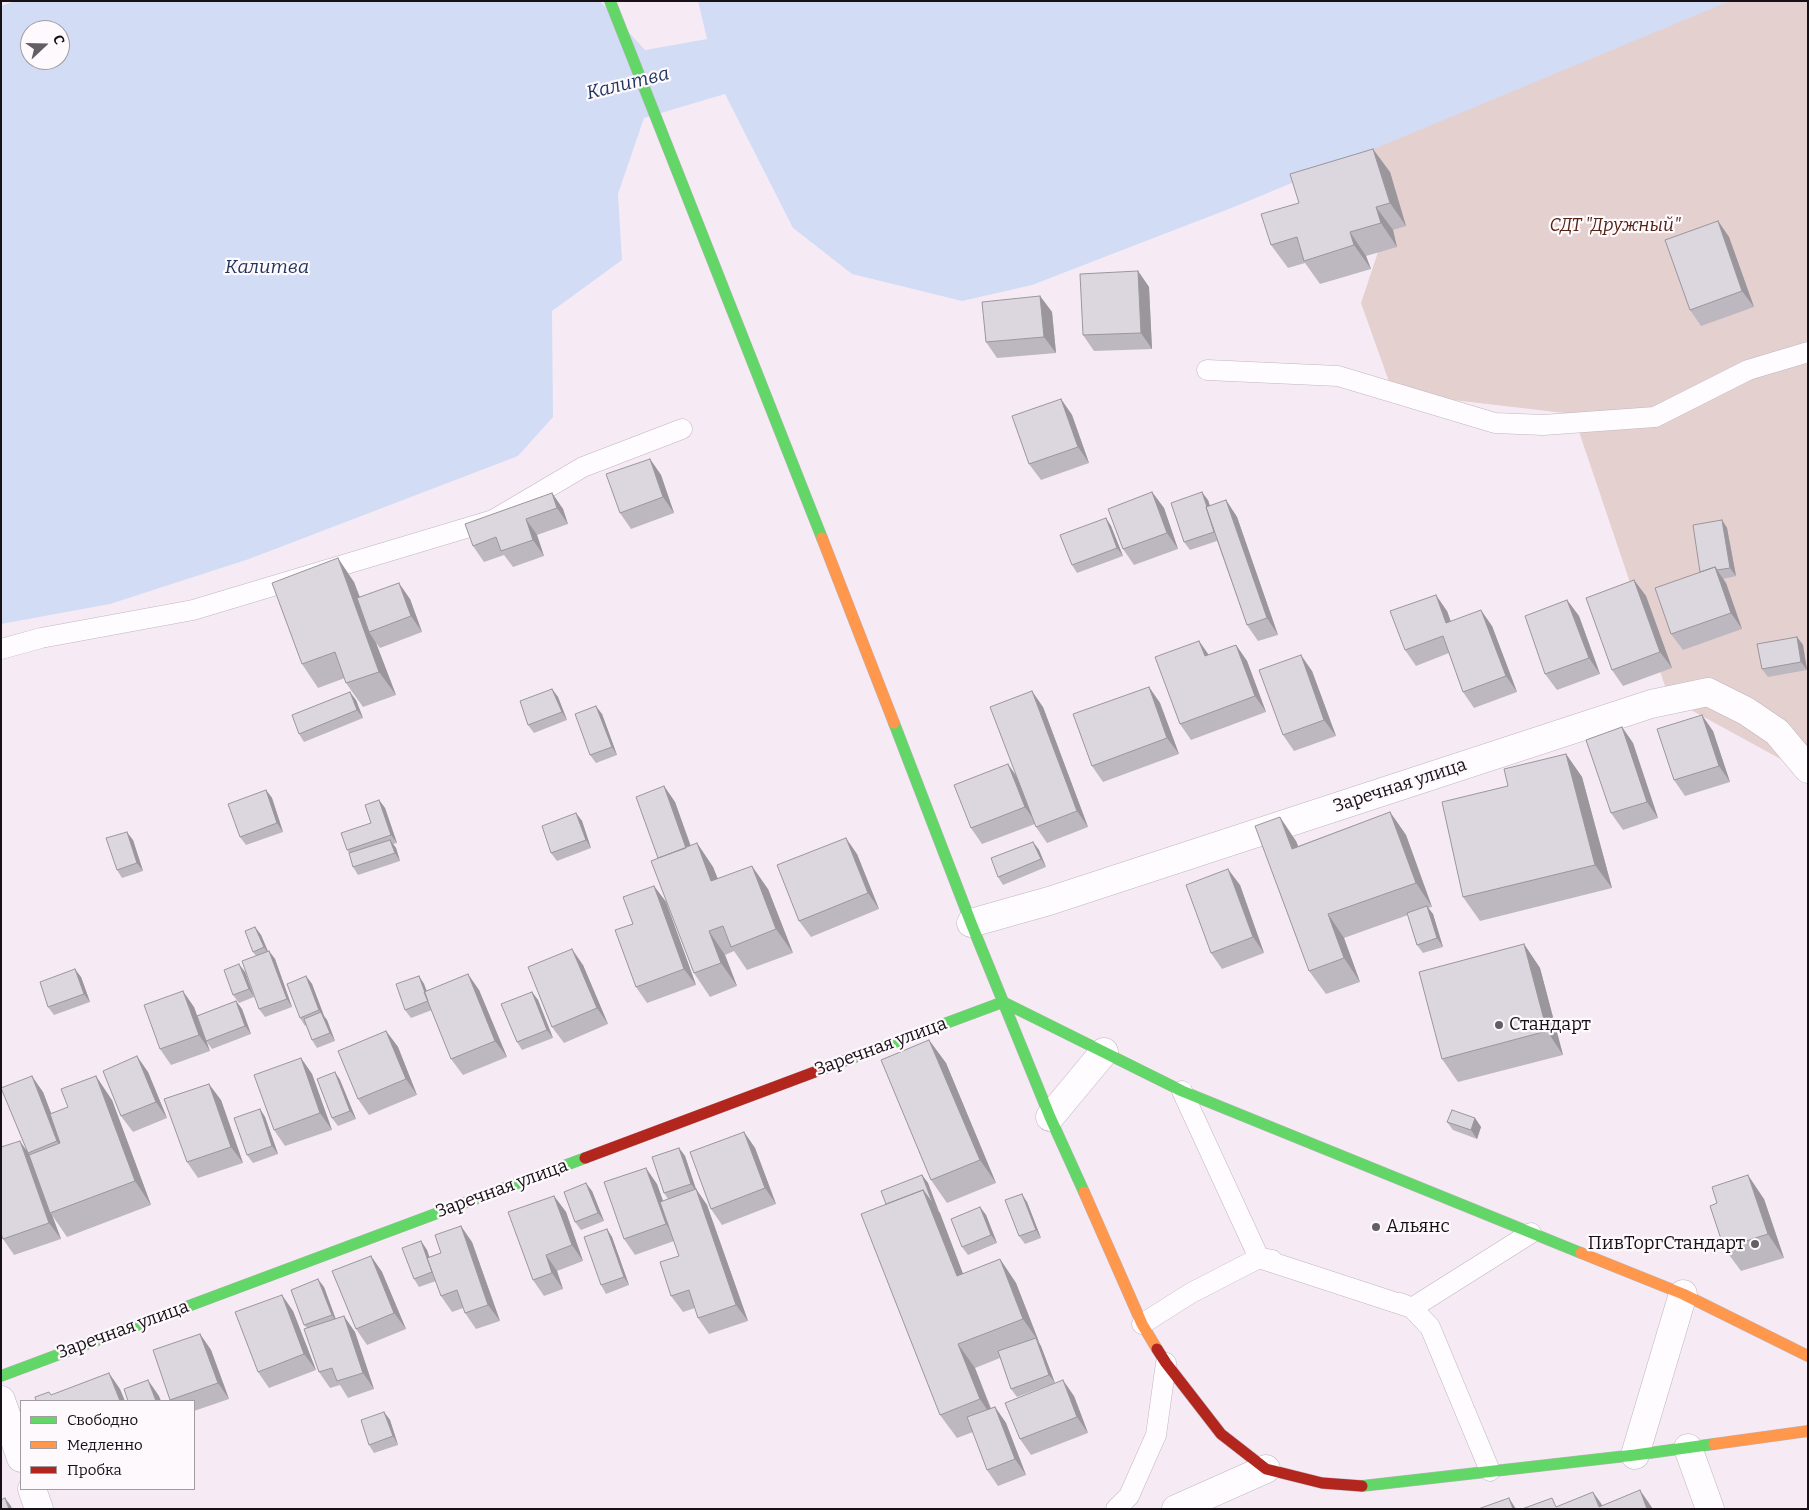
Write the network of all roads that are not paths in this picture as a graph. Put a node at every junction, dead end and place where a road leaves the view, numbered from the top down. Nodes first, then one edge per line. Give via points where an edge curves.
1 (610, 1) edge
2 (1808, 352) edge
3 (1207, 370) dead end
4 (682, 429) dead end
5 (1, 649) edge
6 (1808, 769) edge
7 (971, 923) junction
8 (1003, 1002) junction
9 (1104, 1052) junction
10 (1182, 1091) junction
11 (1050, 1116) junction
12 (1531, 1232) junction
13 (1259, 1258) junction
14 (1683, 1294) junction
15 (1412, 1308) junction
16 (1142, 1324) junction
17 (1808, 1356) edge
18 (1166, 1363) junction
19 (1, 1376) edge
20 (1, 1400) edge
21 (1808, 1431) edge
22 (1688, 1448) junction
23 (1635, 1454) junction
24 (20, 1455) edge
25 (1266, 1469) junction
26 (1490, 1470) junction
27 (32, 1490) edge
28 (38, 1509) edge
29 (1116, 1509) edge
30 (1176, 1509) edge
31 (1710, 1509) edge

1 - 7 main road
2 - 3 lane via 1748,370 1655,417 1543,425 1495,423 1338,376
4 - 5 lane via 583,467 493,520 193,610 41,638
6 - 7 street, Заречная улица via 1777,732 1746,711 1708,692 1651,704 1049,902
7 - 8 main road
8 - 9 main road
8 - 11 main road
8 - 19 main road, Заречная улица
9 - 10 main road
9 - 11 street
10 - 12 main road
10 - 13 lane
11 - 16 main road
12 - 14 main road
12 - 15 lane
13 - 15 lane via 1318,1267
13 - 16 lane via 1191,1293
14 - 17 main road
14 - 23 street
15 - 26 lane via 1430,1327
16 - 18 main road
18 - 25 main road via 1220,1434
18 - 29 lane via 1156,1435 1129,1496
20 - 24 street
21 - 22 main road
22 - 23 main road
22 - 31 street
23 - 26 main road
25 - 26 main road via 1322,1483 1365,1486
25 - 30 street
27 - 28 street

